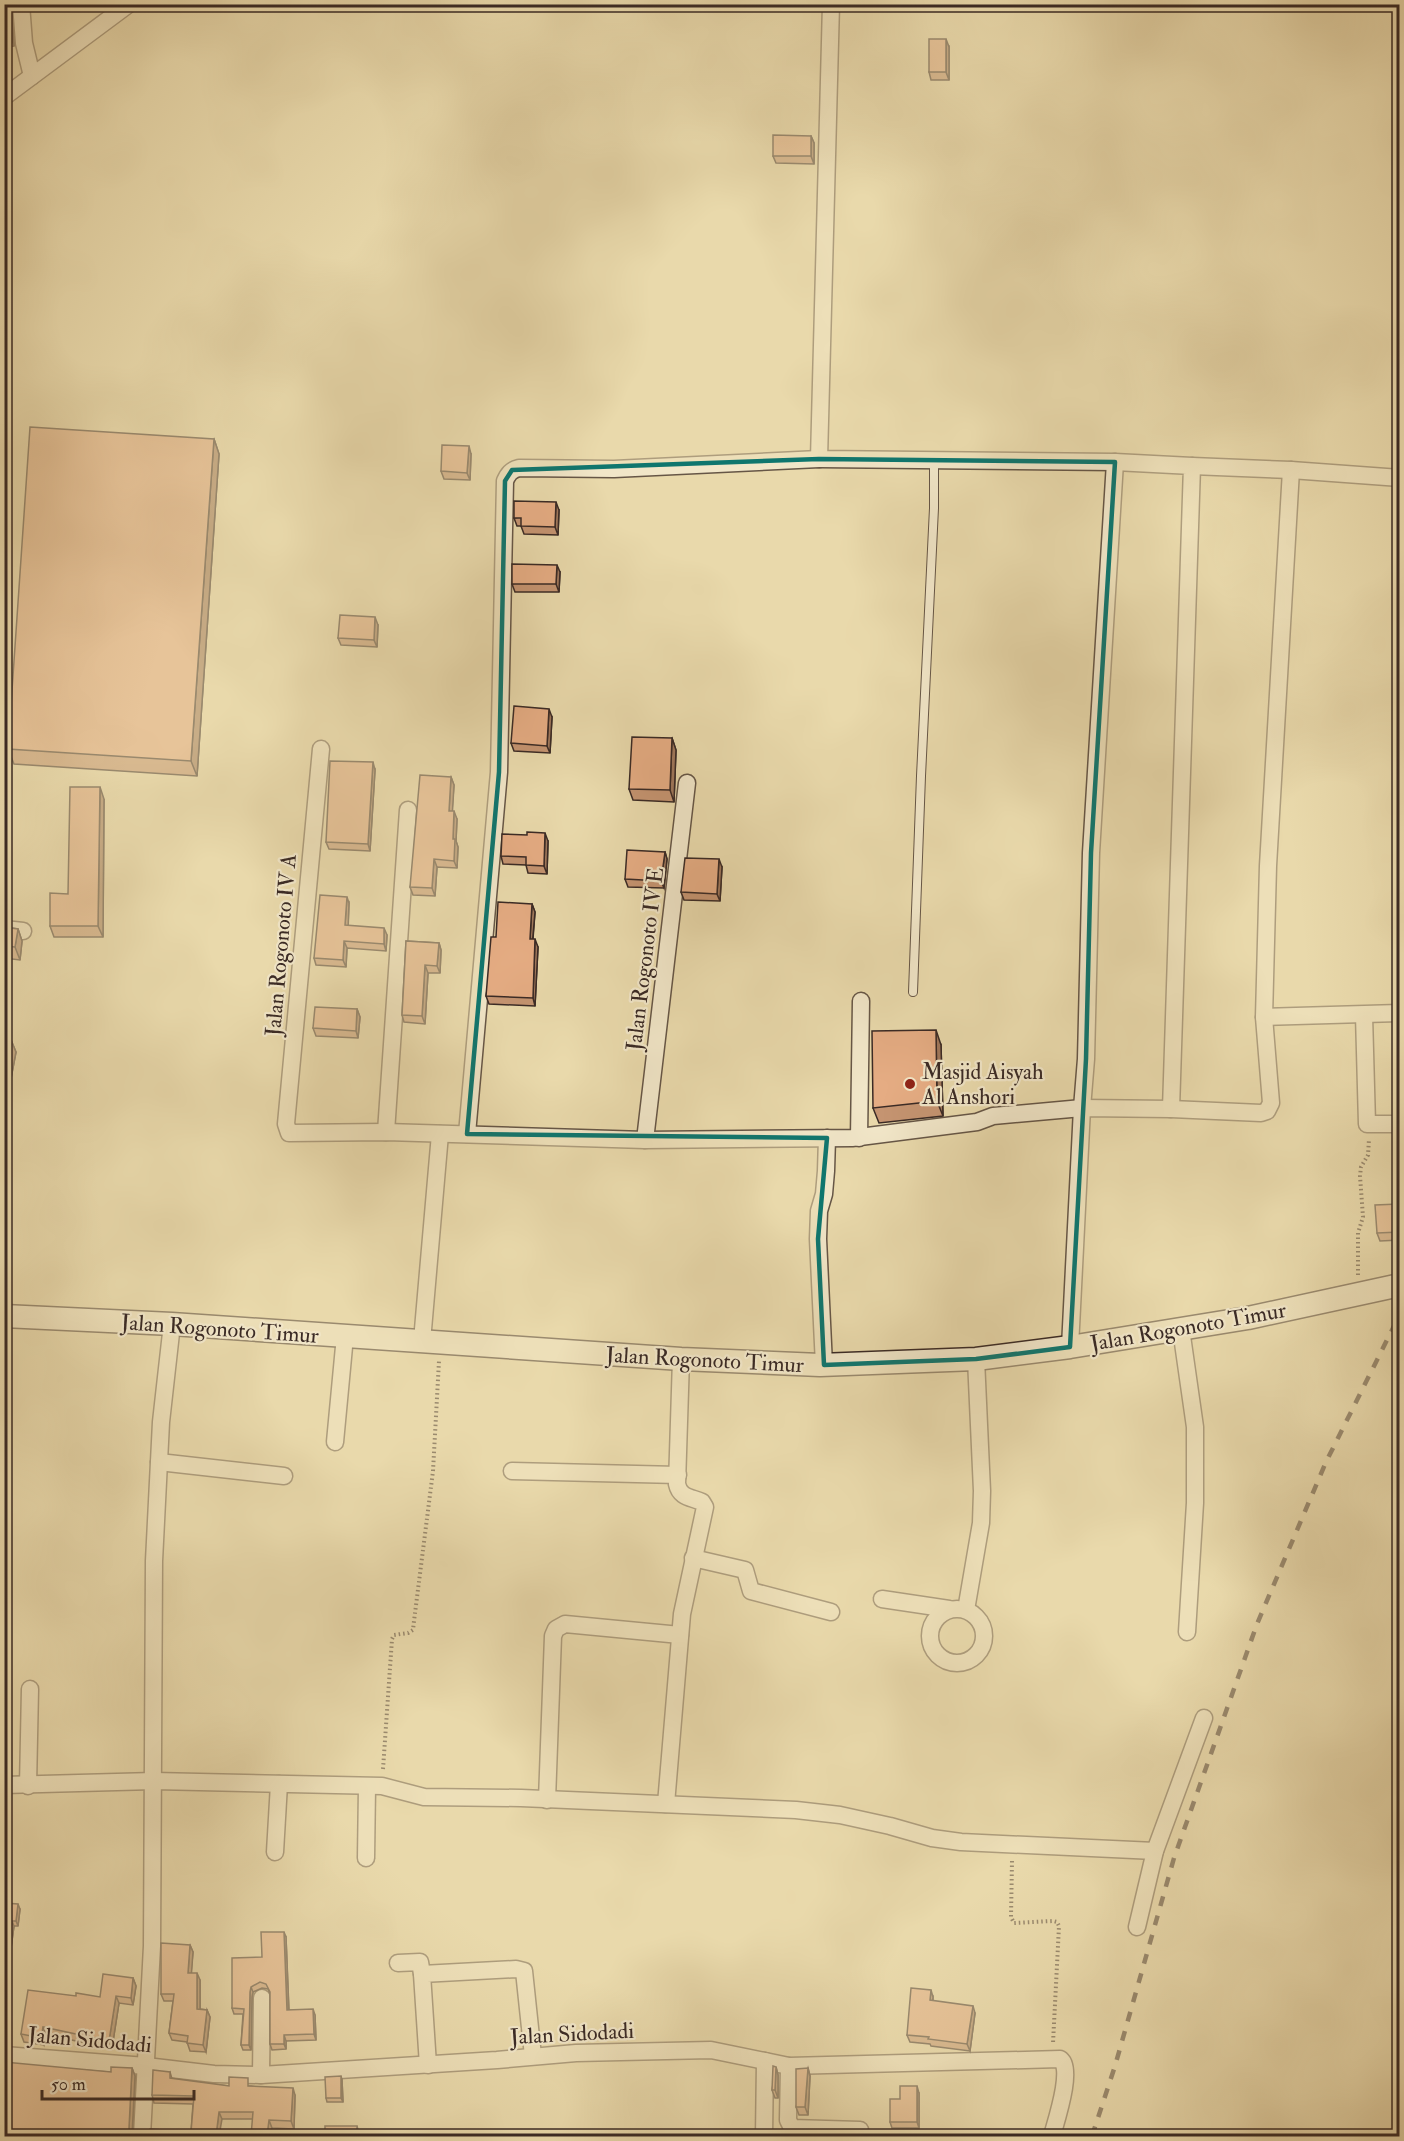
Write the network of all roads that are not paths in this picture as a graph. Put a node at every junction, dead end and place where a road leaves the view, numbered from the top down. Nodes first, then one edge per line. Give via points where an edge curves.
1 (21, 4) edge
2 (129, 4) edge
3 (831, 4) edge
4 (33, 76) junction
5 (4, 97) edge
6 (819, 459) junction
7 (934, 460) junction
8 (1115, 462) junction
9 (1192, 466) junction
10 (1291, 470) junction
11 (1400, 478) edge
12 (321, 749) dead end
13 (687, 783) dead end
14 (408, 810) dead end
15 (4, 929) edge
16 (23, 931) dead end
17 (913, 992) dead end
18 (861, 1000) dead end
19 (1400, 1011) edge
20 (1364, 1015) junction
21 (1264, 1017) junction
22 (1082, 1108) junction
23 (1171, 1109) junction
24 (1400, 1124) edge
25 (386, 1132) junction
26 (440, 1134) junction
27 (467, 1134) junction
28 (827, 1138) junction
29 (859, 1138) junction
30 (645, 1140) junction
31 (1400, 1285) edge
32 (4, 1316) edge
33 (172, 1324) junction
34 (1181, 1329) junction
35 (345, 1336) junction
36 (431, 1342) junction
37 (1070, 1347) junction
38 (681, 1359) junction
39 (976, 1359) junction
40 (824, 1365) junction
41 (335, 1442) dead end
42 (159, 1462) junction
43 (512, 1471) dead end
44 (678, 1475) junction
45 (284, 1476) dead end
46 (693, 1558) junction
47 (882, 1599) dead end
48 (949, 1610) junction
49 (966, 1610) junction
50 (831, 1612) dead end
51 (1187, 1632) dead end
52 (680, 1635) junction
53 (30, 1689) dead end
54 (1204, 1718) dead end
55 (154, 1780) junction
56 (279, 1784) junction
57 (4, 1785) edge
58 (28, 1786) junction
59 (375, 1786) junction
60 (547, 1800) junction
61 (666, 1804) junction
62 (1155, 1851) junction
63 (275, 1852) dead end
64 (366, 1858) dead end
65 (1137, 1927) dead end
66 (398, 1963) dead end
67 (422, 1974) junction
68 (262, 1998) dead end
69 (4, 2055) edge
70 (533, 2056) junction
71 (765, 2061) junction
72 (428, 2065) junction
73 (146, 2066) junction
74 (789, 2066) junction
75 (261, 2075) junction
76 (860, 2130) dead end
77 (142, 2136) edge
78 (764, 2136) edge
79 (1052, 2136) edge

1 - 4 street via 24,43
2 - 4 street
3 - 6 street
4 - 5 street
6 - 7 street
6 - 27 street via 614,469 519,468 512,470 505,481 499,772
7 - 8 street
7 - 17 lane
8 - 9 street
8 - 22 street via 1091,853
9 - 10 street
9 - 23 street
10 - 11 street
10 - 21 street via 1271,808
12 - 25 street, Jalan Rogonoto IV A via 286,1124 289,1133 301,1134
13 - 30 street, Jalan Rogonoto IV E
14 - 25 street
15 - 16 street
18 - 29 street
19 - 20 street
20 - 21 street
20 - 24 street via 1367,1124
21 - 23 street via 1271,1103 1268,1110 1261,1113
22 - 23 street
22 - 29 street via 993,1116 977,1122
22 - 37 street
25 - 26 street
26 - 27 street
26 - 36 street
27 - 30 street
28 - 29 street
28 - 30 street
28 - 40 street via 818,1239
31 - 34 main road, Jalan Rogonoto Timur
32 - 33 main road, Jalan Rogonoto Timur
33 - 35 main road, Jalan Rogonoto Timur
33 - 42 street
34 - 37 main road, Jalan Rogonoto Timur
34 - 51 street via 1195,1427
35 - 36 main road, Jalan Rogonoto Timur
35 - 41 street
36 - 38 main road, Jalan Rogonoto Timur
37 - 39 main road, Jalan Rogonoto Timur
38 - 40 main road, Jalan Rogonoto Timur
38 - 44 street
39 - 40 main road, Jalan Rogonoto Timur
39 - 49 street via 981,1523
42 - 45 street
42 - 55 street via 154,1561
43 - 44 street
44 - 46 street via 679,1492 705,1507
46 - 50 street via 745,1570 751,1591
46 - 52 street
47 - 48 street
48 - 49 street
48 - 49 street via 935,1619 931,1643 941,1657 957,1663 973,1658 983,1644 980,1620
52 - 60 street via 565,1624 556,1629
52 - 61 street
53 - 58 street
54 - 62 street
55 - 56 street
55 - 58 street
55 - 73 street
56 - 59 street
56 - 63 street
57 - 58 street
59 - 60 street via 424,1797
59 - 64 street
60 - 61 street
61 - 62 street via 840,1815 932,1838
62 - 65 street
66 - 67 street via 420,1962
67 - 70 street via 524,1971
67 - 72 street
68 - 75 street
69 - 73 street, Jalan Sidodadi
70 - 71 street, Jalan Sidodadi via 711,2050
70 - 72 street, Jalan Sidodadi
71 - 74 street, Jalan Sidodadi
71 - 78 street
72 - 75 street, Jalan Sidodadi
73 - 75 street, Jalan Sidodadi
73 - 77 street
74 - 76 street via 788,2120 792,2128
74 - 79 street, Jalan Sidodadi via 1052,2058 1064,2061 1066,2078

